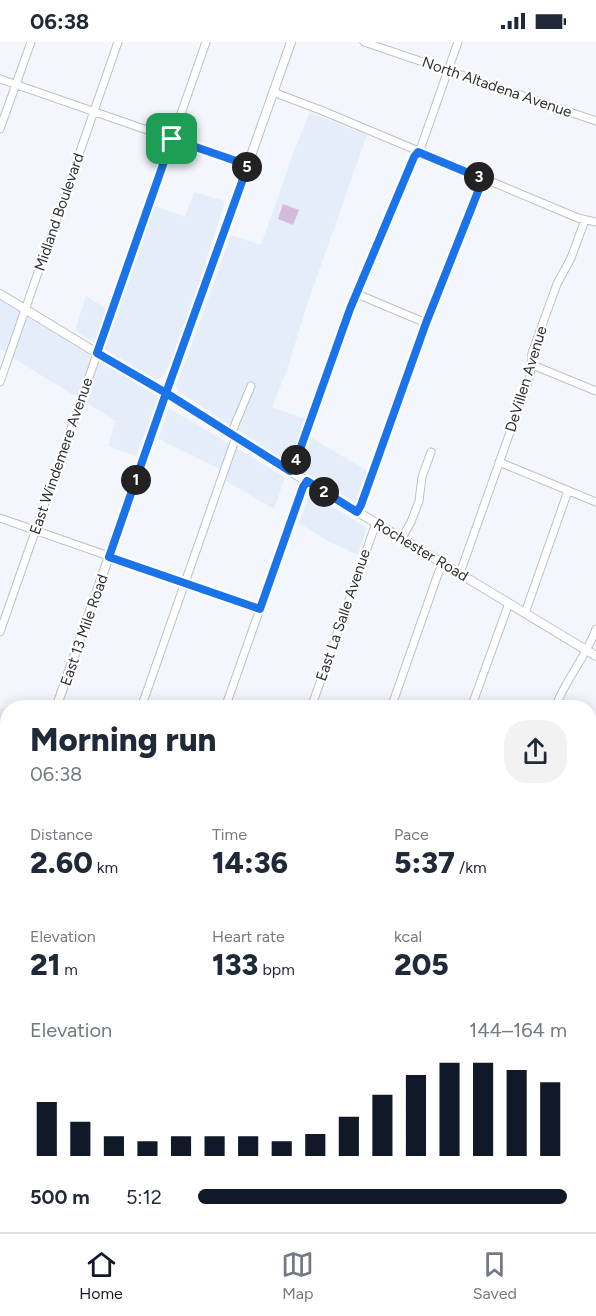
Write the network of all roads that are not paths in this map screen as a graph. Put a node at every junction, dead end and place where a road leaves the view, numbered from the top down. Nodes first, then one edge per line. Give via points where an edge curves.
1 (31, 42) edge
2 (118, 42) edge
3 (206, 42) edge
4 (291, 42) edge
5 (364, 42) edge
6 (458, 42) edge
7 (448, 71) junction
8 (0, 79) edge
9 (16, 84) junction
10 (273, 92) junction
11 (94, 111) junction
12 (596, 121) edge
13 (0, 129) edge
14 (172, 139) junction
15 (418, 152) junction
16 (248, 165) junction
17 (482, 183) junction
18 (585, 220) junction
19 (596, 222) edge
20 (0, 294) edge
21 (357, 294) junction
22 (25, 309) junction
23 (426, 323) junction
24 (97, 353) junction
25 (531, 366) junction
26 (0, 382) edge
27 (251, 386) dead end
28 (596, 391) edge
29 (166, 393) junction
30 (233, 436) junction
31 (431, 452) dead end
32 (500, 462) junction
33 (290, 471) junction
34 (307, 481) junction
35 (568, 491) junction
36 (596, 502) edge
37 (357, 512) junction
38 (0, 518) edge
39 (376, 523) junction
40 (35, 531) junction
41 (402, 538) junction
42 (109, 557) junction
43 (443, 563) junction
44 (460, 573) junction
45 (184, 583) junction
46 (509, 603) junction
47 (260, 609) junction
48 (525, 613) junction
49 (596, 629) edge
50 (0, 632) edge
51 (586, 650) junction
52 (596, 656) edge
53 (59, 700) edge
54 (144, 700) edge
55 (228, 700) edge
56 (313, 700) edge
57 (394, 700) edge
58 (474, 700) edge
59 (558, 700) edge

1 - 9 street
2 - 11 street, Midland Boulevard
3 - 14 street, East Windemere Avenue
4 - 10 main road, East 13 Mile Road
5 - 7 street, North Altadena Avenue
6 - 7 street
7 - 12 street, North Altadena Avenue
7 - 15 street
8 - 9 street
9 - 11 street
9 - 13 street
10 - 15 street
10 - 16 main road, East 13 Mile Road
11 - 14 street
11 - 22 street, Midland Boulevard
14 - 16 street
14 - 24 street, East Windemere Avenue
15 - 17 street
15 - 21 street
16 - 29 main road, East 13 Mile Road
17 - 18 street
17 - 23 street
18 - 19 street
18 - 25 street, DeVillen Avenue via 557,284
20 - 22 main road, Rochester Road
21 - 23 street
21 - 33 street
22 - 24 main road, Rochester Road
22 - 26 street, Midland Boulevard
23 - 37 street
24 - 29 main road, Rochester Road
24 - 40 street, East Windemere Avenue
25 - 28 street
25 - 32 street, DeVillen Avenue
27 - 30 street
29 - 30 main road, Rochester Road
29 - 42 main road, East 13 Mile Road
30 - 33 main road, Rochester Road
30 - 45 street
31 - 41 street via 419,501
32 - 35 street
32 - 44 street, DeVillen Avenue
33 - 34 main road, Rochester Road
34 - 37 main road, Rochester Road
34 - 47 street
35 - 36 street
35 - 48 street
37 - 39 main road, Rochester Road
38 - 40 street
39 - 41 main road, Rochester Road
39 - 56 street, East La Salle Avenue
40 - 42 street
40 - 50 street, East Windemere Avenue
41 - 43 main road, Rochester Road
42 - 45 street
42 - 53 main road, East 13 Mile Road
43 - 44 main road, Rochester Road
43 - 57 street
44 - 46 main road, Rochester Road
45 - 47 street
45 - 54 street
46 - 48 main road, Rochester Road
46 - 58 street
47 - 55 street
48 - 51 main road, Rochester Road
49 - 51 street
51 - 52 main road, Rochester Road
51 - 59 street

